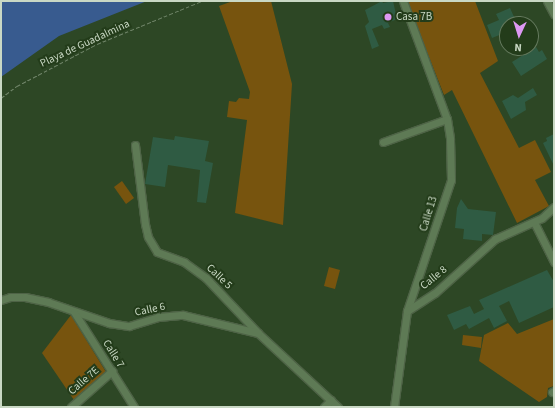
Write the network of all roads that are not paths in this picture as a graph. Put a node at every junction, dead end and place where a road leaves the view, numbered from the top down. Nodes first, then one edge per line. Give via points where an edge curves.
1 (403, 1) edge
2 (548, 1) edge
3 (554, 14) edge
4 (446, 119) junction
5 (383, 142) dead end
6 (135, 145) dead end
7 (554, 207) edge
8 (534, 222) junction
9 (554, 262) edge
10 (1, 300) edge
11 (407, 311) junction
12 (74, 312) junction
13 (258, 333) junction
14 (112, 371) junction
15 (331, 400) junction
16 (71, 407) edge
17 (134, 407) edge
18 (324, 407) edge
19 (338, 407) edge
20 (394, 407) edge

1 - 4 street, Calle 13
2 - 3 street
4 - 5 street
4 - 11 street, Calle 13 via 450,139 451,180
6 - 13 street, Calle 5 via 145,224 148,237 157,252 184,262 206,278
7 - 8 street, Calle 8
8 - 9 street
8 - 11 street, Calle 8 via 495,240 435,294
10 - 12 street, Calle 6 via 25,297
11 - 20 street
12 - 13 street, Calle 6 via 109,323 129,326 158,317 183,315
12 - 14 street, Calle 7
13 - 15 street, Calle 5
14 - 16 street, Calle 7E
14 - 17 street, Calle 7
15 - 18 street
15 - 19 street, Calle 5

